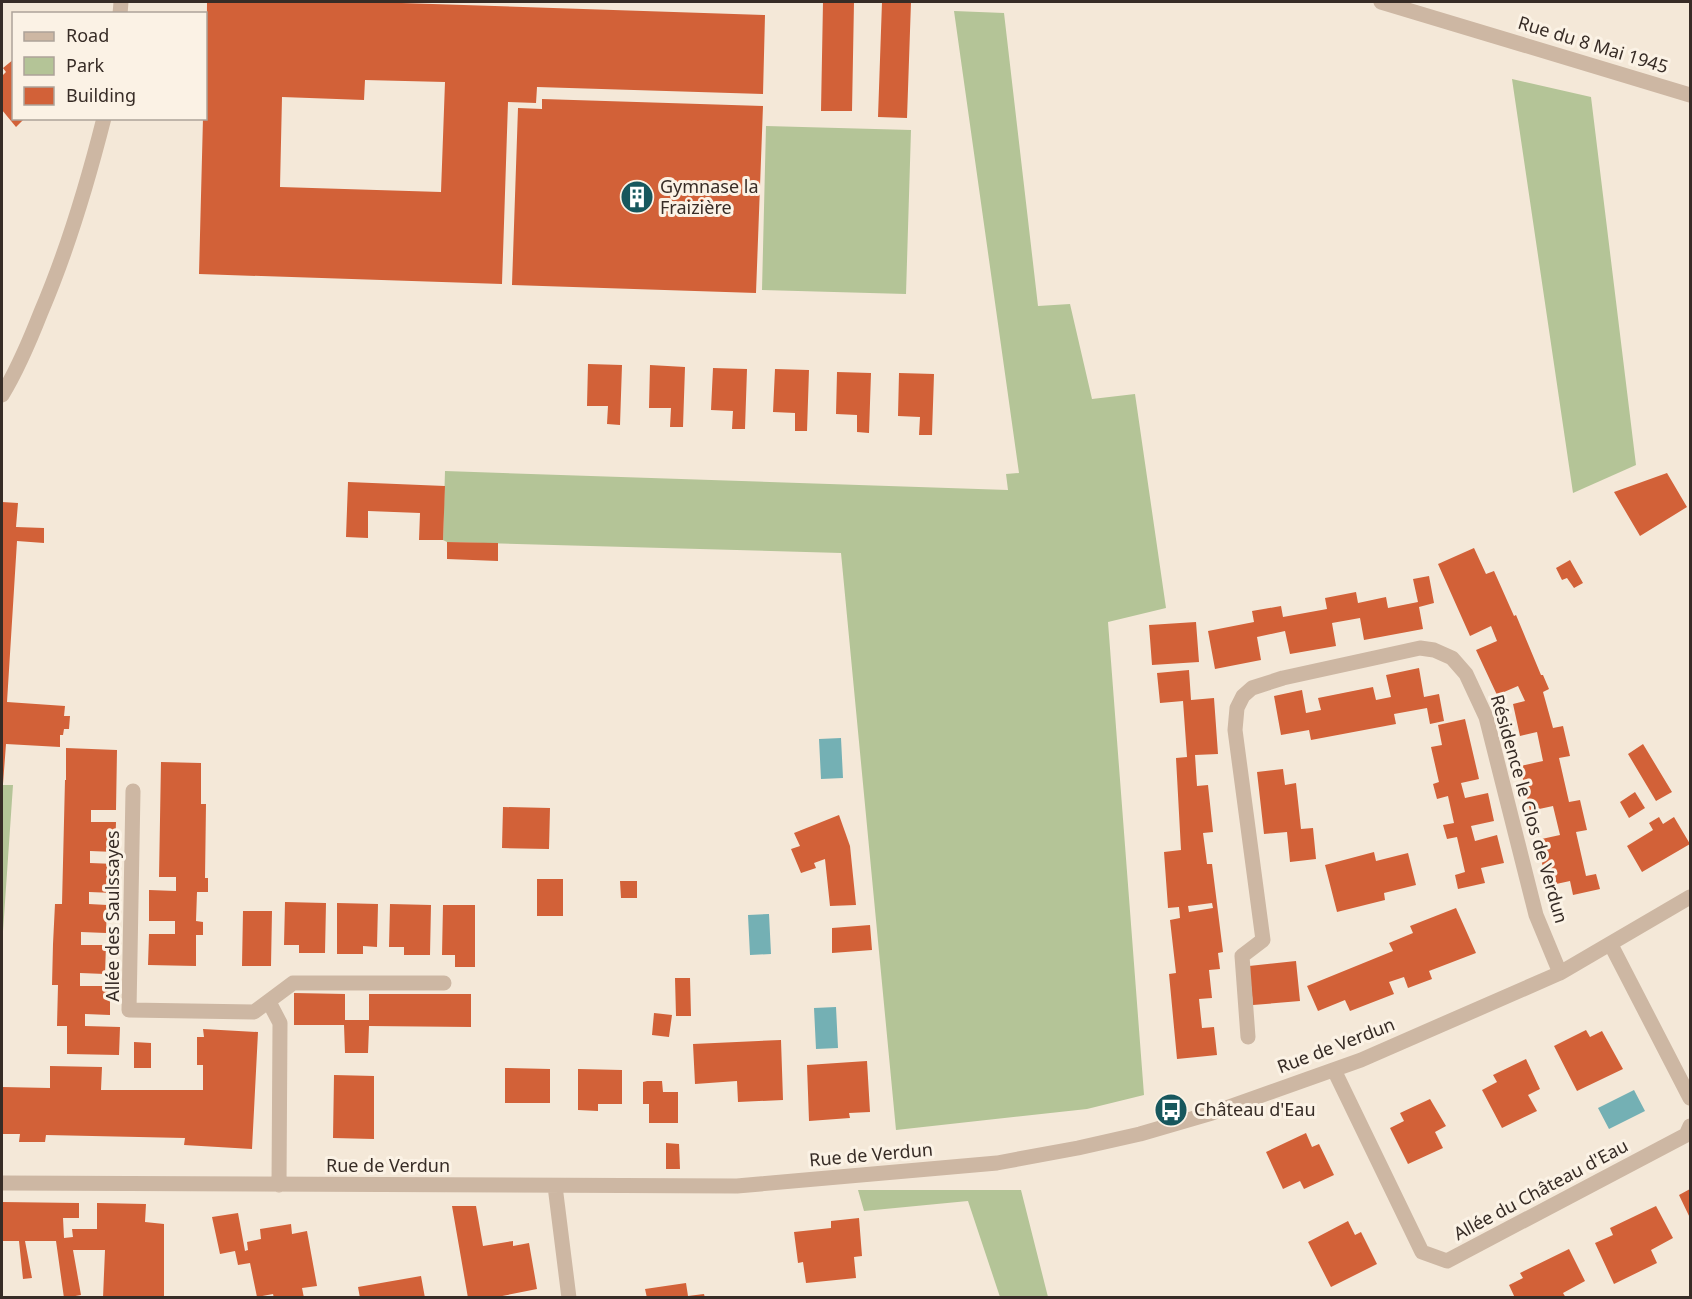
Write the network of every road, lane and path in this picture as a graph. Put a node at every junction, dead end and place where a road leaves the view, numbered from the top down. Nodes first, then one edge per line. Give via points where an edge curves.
1 (1380, 2) edge
2 (1690, 95) edge
3 (103, 120) edge
4 (2, 395) edge
5 (133, 791) dead end
6 (1690, 897) edge
7 (1611, 945) junction
8 (1560, 973) junction
9 (444, 983) dead end
10 (269, 1002) junction
11 (1248, 1037) dead end
12 (1334, 1070) junction
13 (1690, 1098) edge
14 (1690, 1126) edge
15 (2, 1183) edge
16 (279, 1185) junction
17 (555, 1186) junction
18 (569, 1298) edge

1 - 2 street, Rue du 8 Mai 1945
3 - 4 street via 68,246
5 - 10 street, Allée des Saulssayes via 129,1010 254,1012
6 - 7 street, Rue de Verdun
7 - 8 street, Rue de Verdun
7 - 13 street
8 - 11 street, Résidence le Clos de Verdun via 1536,915 1486,717 1473,687 1452,658 1434,650 1410,650 1252,688 1237,708 1238,761 1263,940 1242,956
8 - 12 street, Rue de Verdun
9 - 10 street, Allée des Saulssayes via 293,983
10 - 16 street via 280,1023
12 - 14 street, Allée du Château d'Eau via 1422,1252 1447,1261 1686,1135
12 - 17 street, Rue de Verdun via 1140,1134 997,1163 737,1186
15 - 16 street, Rue de Verdun
16 - 17 street, Rue de Verdun
17 - 18 street

